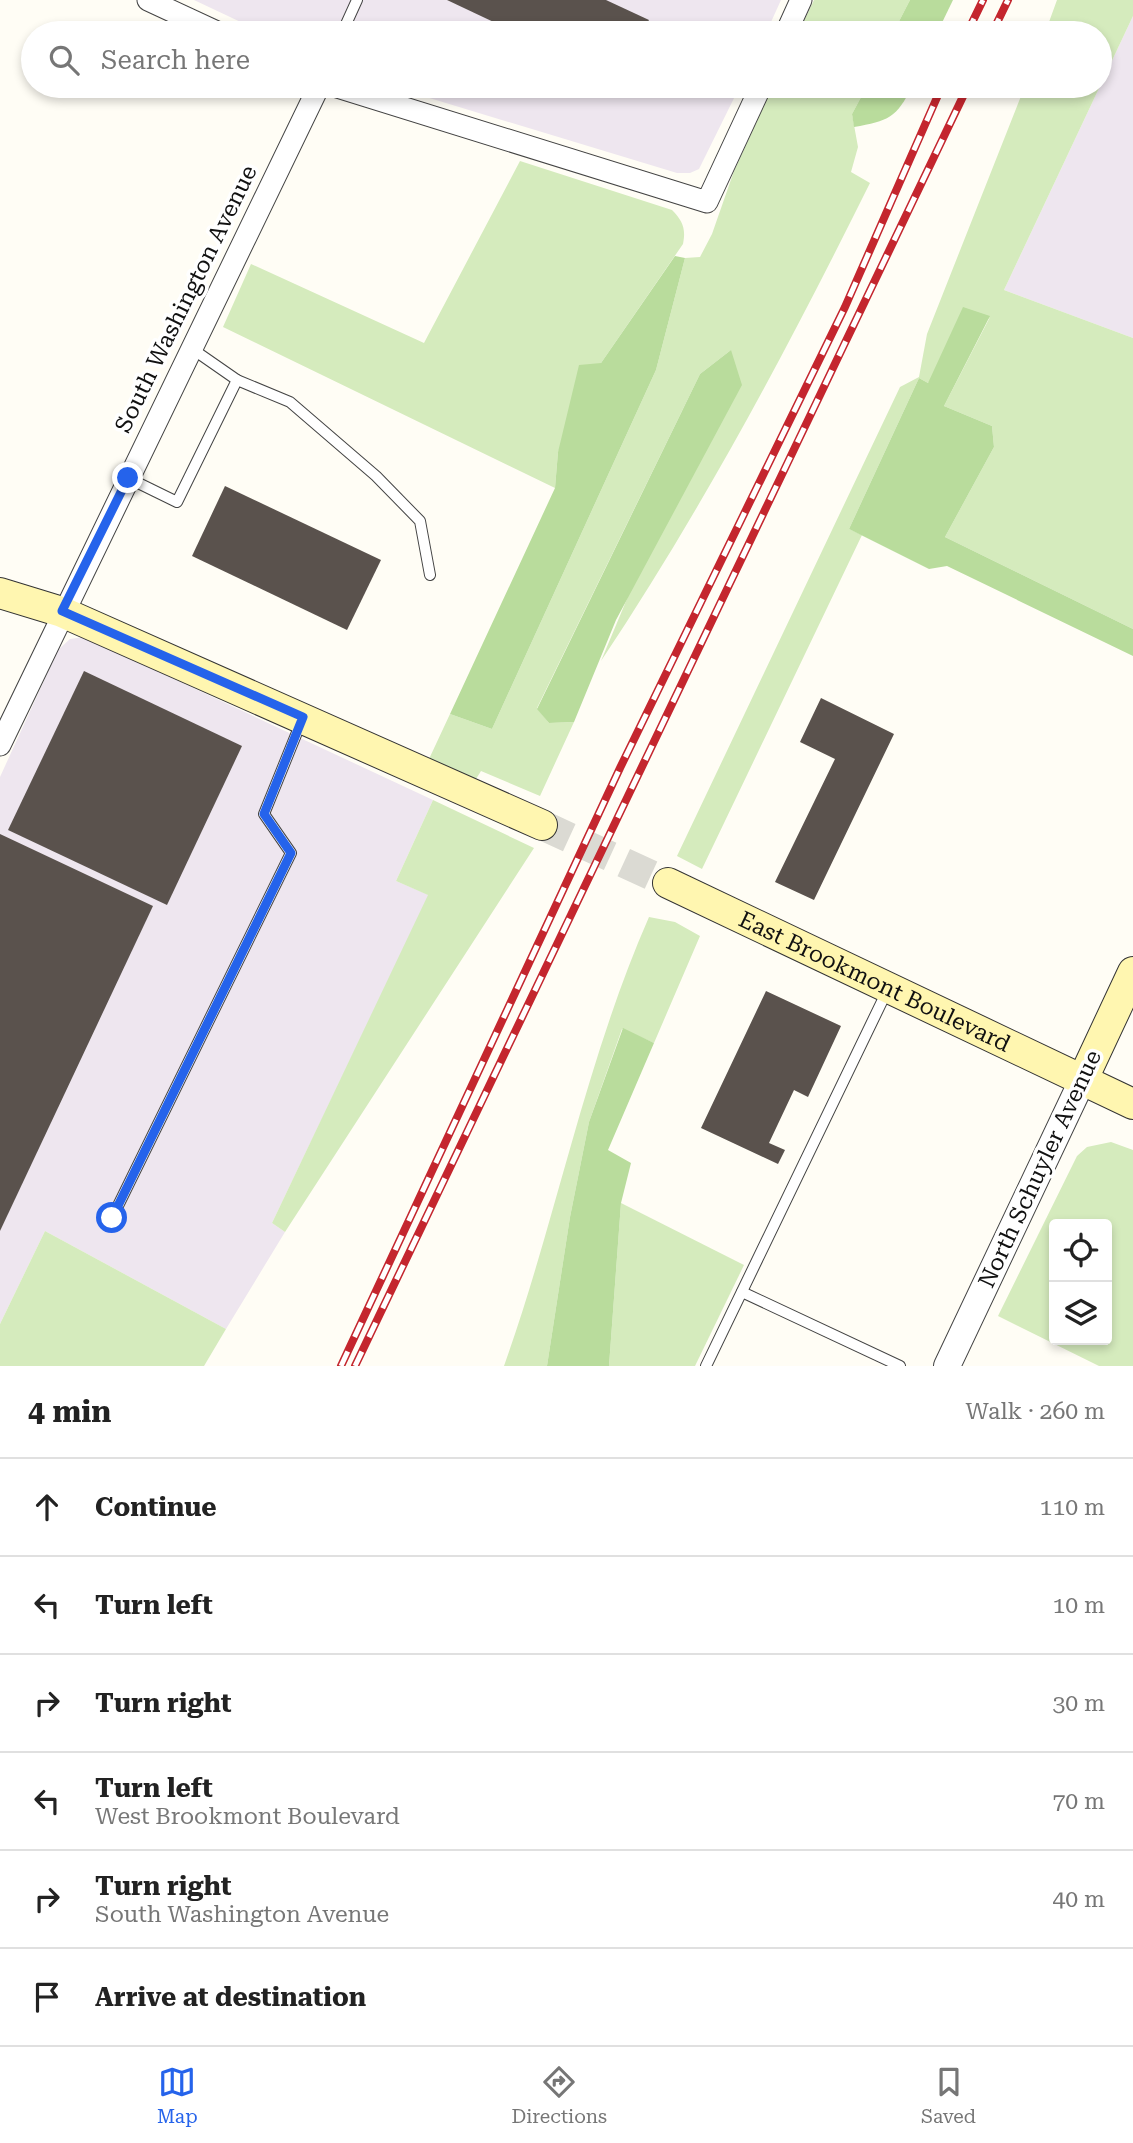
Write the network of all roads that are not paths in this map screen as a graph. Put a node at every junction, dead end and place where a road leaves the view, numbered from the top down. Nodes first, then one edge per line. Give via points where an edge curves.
1 (148, 0) edge
2 (801, 0) edge
3 (354, 3) edge
4 (193, 21) edge
5 (347, 21) edge
6 (791, 21) edge
7 (313, 98) edge
8 (373, 98) edge
9 (755, 98) edge
10 (191, 348) junction
11 (237, 380) junction
12 (128, 478) junction
13 (430, 575) dead end
14 (0, 593) edge
15 (62, 611) junction
16 (303, 717) junction
17 (0, 746) edge
18 (542, 825) tunnel mouth
19 (668, 883) tunnel mouth
20 (1133, 972) edge
21 (888, 989) junction
22 (1082, 1081) junction
23 (1133, 1104) edge
24 (1133, 1115) edge
25 (112, 1218) dead end
26 (742, 1292) junction
27 (706, 1366) edge
28 (900, 1366) edge
29 (947, 1366) edge

1 - 4 street
2 - 6 street
3 - 5 lane
7 - 10 street, South Washington Avenue
8 - 9 street via 707,202
10 - 11 lane
10 - 12 street, South Washington Avenue
11 - 12 lane via 177,502
11 - 13 lane via 290,402 376,476 420,521
12 - 15 street, South Washington Avenue
14 - 15 main road
15 - 16 main road
15 - 17 street, South Washington Avenue
16 - 18 main road
16 - 25 lane via 264,814 291,853
19 - 21 main road, East Brookmont Boulevard
20 - 22 main road, North Schuyler Avenue
21 - 22 main road, East Brookmont Boulevard
21 - 26 lane
22 - 23 main road, East Brookmont Boulevard
22 - 24 main road, East Brookmont Boulevard
22 - 29 street, North Schuyler Avenue
26 - 27 lane
26 - 28 lane

